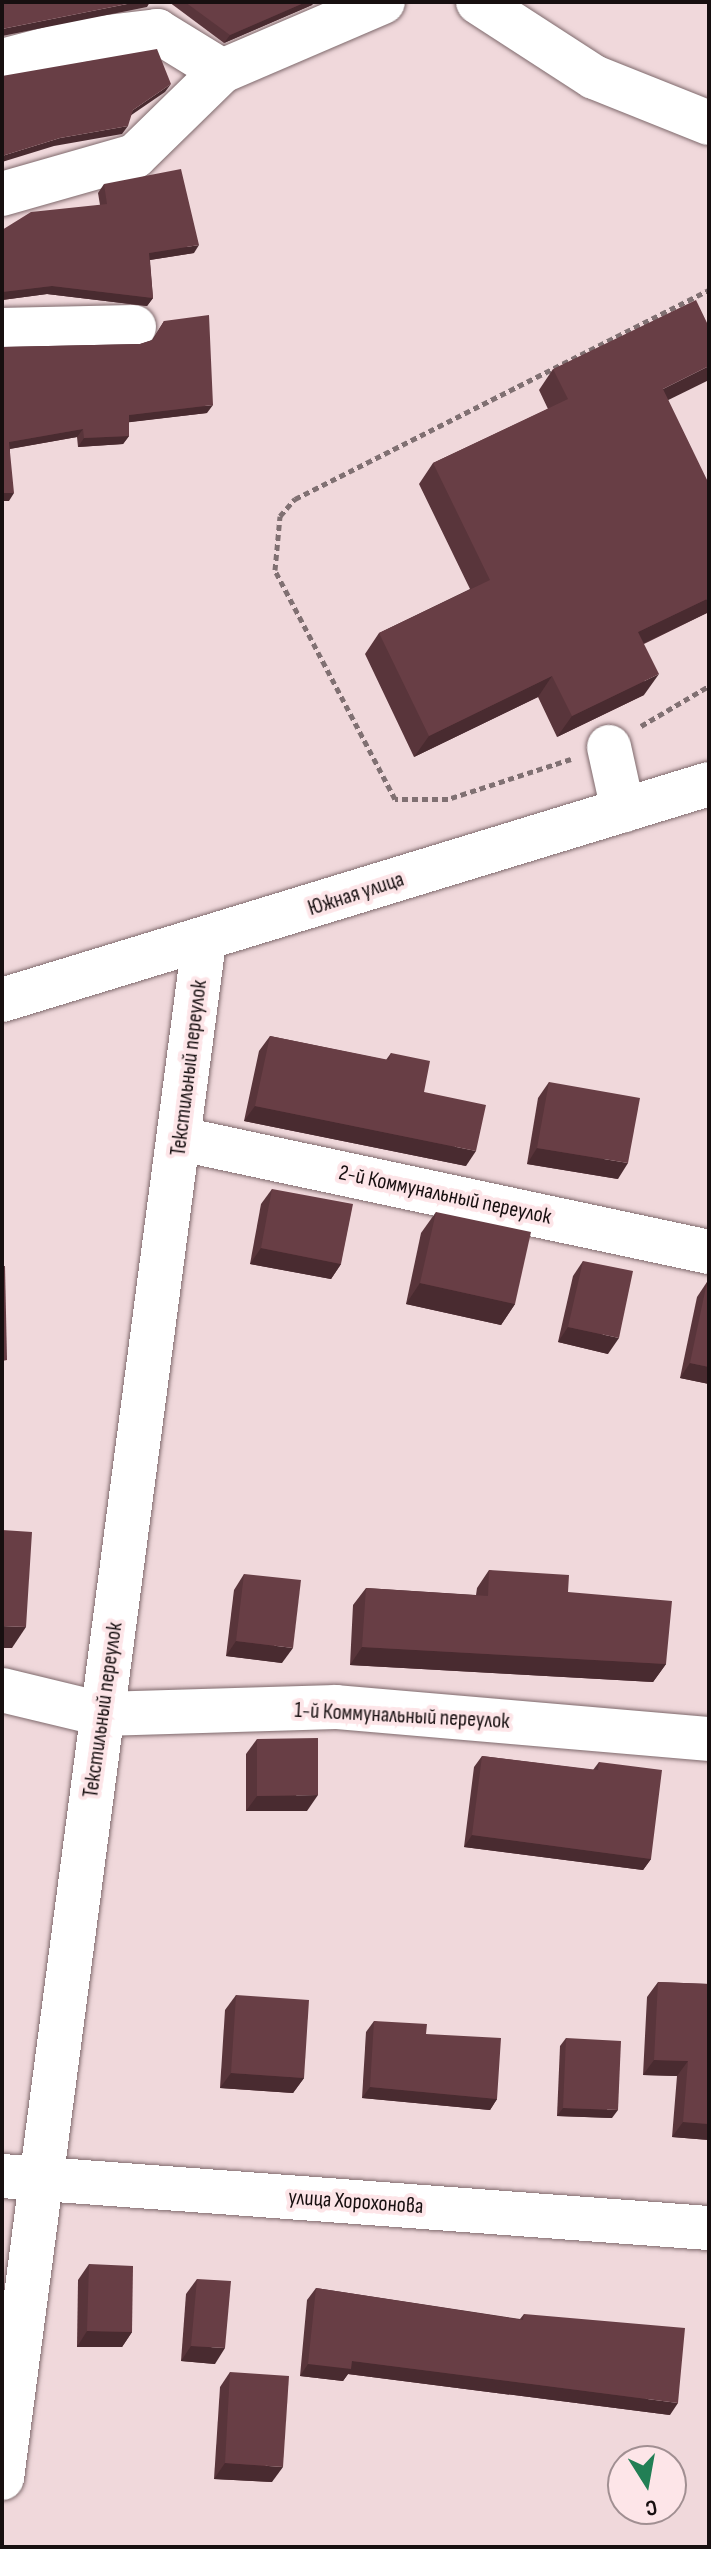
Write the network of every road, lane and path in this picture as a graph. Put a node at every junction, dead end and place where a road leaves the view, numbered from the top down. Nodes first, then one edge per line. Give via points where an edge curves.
1 (383, 2) edge
2 (478, 2) edge
3 (2, 61) edge
4 (222, 71) junction
5 (709, 123) edge
6 (2, 194) edge
7 (709, 290) edge
8 (134, 327) dead end
9 (2, 330) edge
10 (709, 686) edge
11 (609, 747) junction
12 (709, 784) edge
13 (623, 810) junction
14 (204, 942) junction
15 (2, 1000) edge
16 (181, 1139) junction
17 (709, 1252) edge
18 (2, 1690) edge
19 (102, 1714) junction
20 (709, 1739) edge
21 (21, 2178) edge
22 (709, 2228) edge
23 (2, 2478) edge

1 - 4 street
2 - 5 street via 594,77
3 - 4 street via 82,40 157,31
4 - 6 street via 135,156
7 - 11 path via 295,499 280,516 275,570 395,799 448,799
8 - 9 street
10 - 11 path
11 - 13 street
12 - 13 street, Южная улица
13 - 14 street, Южная улица
14 - 15 street, Южная улица
14 - 16 street, Текстильный переулок
16 - 17 street, 2-й Коммунальный переулок
16 - 19 street, Текстильный переулок
18 - 19 street, 1-й Коммунальный переулок
19 - 20 street, 1-й Коммунальный переулок via 336,1707
19 - 21 street, Текстильный переулок
21 - 22 street, улица Хорохонова
21 - 23 street, Текстильный переулок

